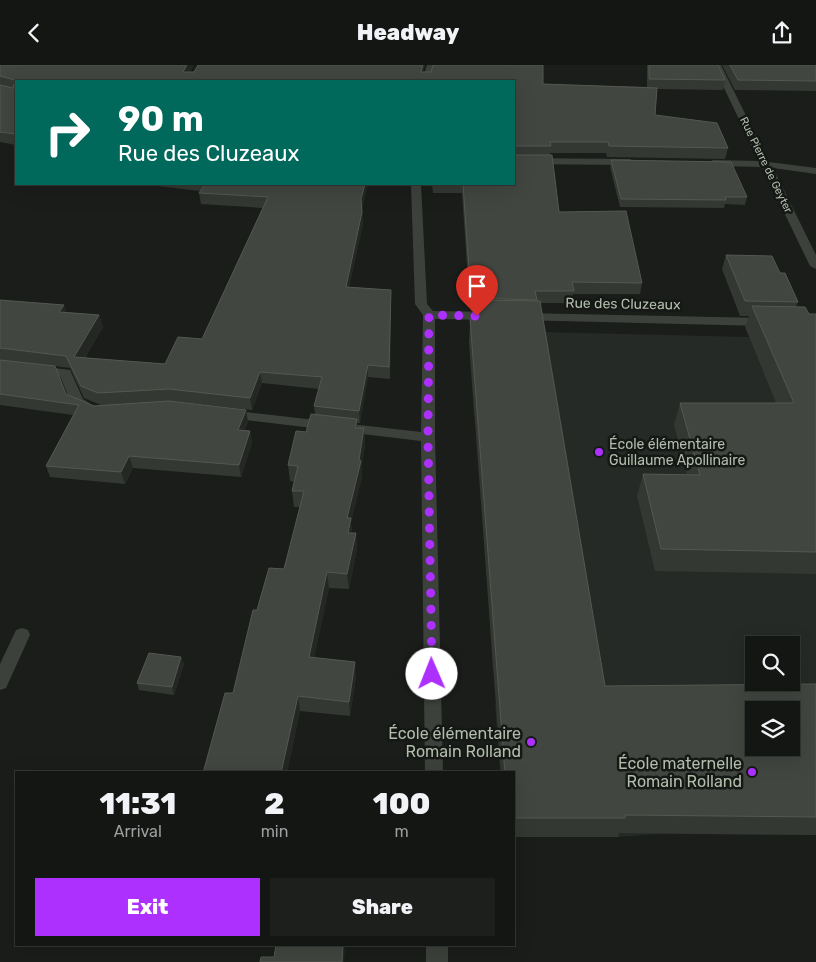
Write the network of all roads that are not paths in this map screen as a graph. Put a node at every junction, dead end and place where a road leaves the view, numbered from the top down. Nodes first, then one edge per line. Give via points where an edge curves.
1 (431, 65) edge
2 (716, 65) edge
3 (426, 80) edge
4 (515, 161) edge
5 (640, 163) edge
6 (698, 163) edge
7 (766, 164) junction
8 (816, 171) edge
9 (416, 185) edge
10 (816, 266) edge
11 (429, 315) junction
12 (776, 322) edge
13 (0, 365) edge
14 (108, 412) edge
15 (211, 412) edge
16 (428, 437) junction
17 (22, 635) dead end
18 (0, 683) edge
19 (434, 771) edge
20 (437, 946) edge
21 (437, 962) edge

1 - 3 street
2 - 7 street, Rue Pierre de Geyter
4 - 5 street
6 - 7 street
7 - 8 street
7 - 10 street, Rue Pierre de Geyter
9 - 11 street via 420,304
11 - 12 street, Rue des Cluzeaux
11 - 16 street
13 - 14 street via 66,373 76,402 99,412
15 - 16 street
16 - 19 street
17 - 18 street
20 - 21 street

